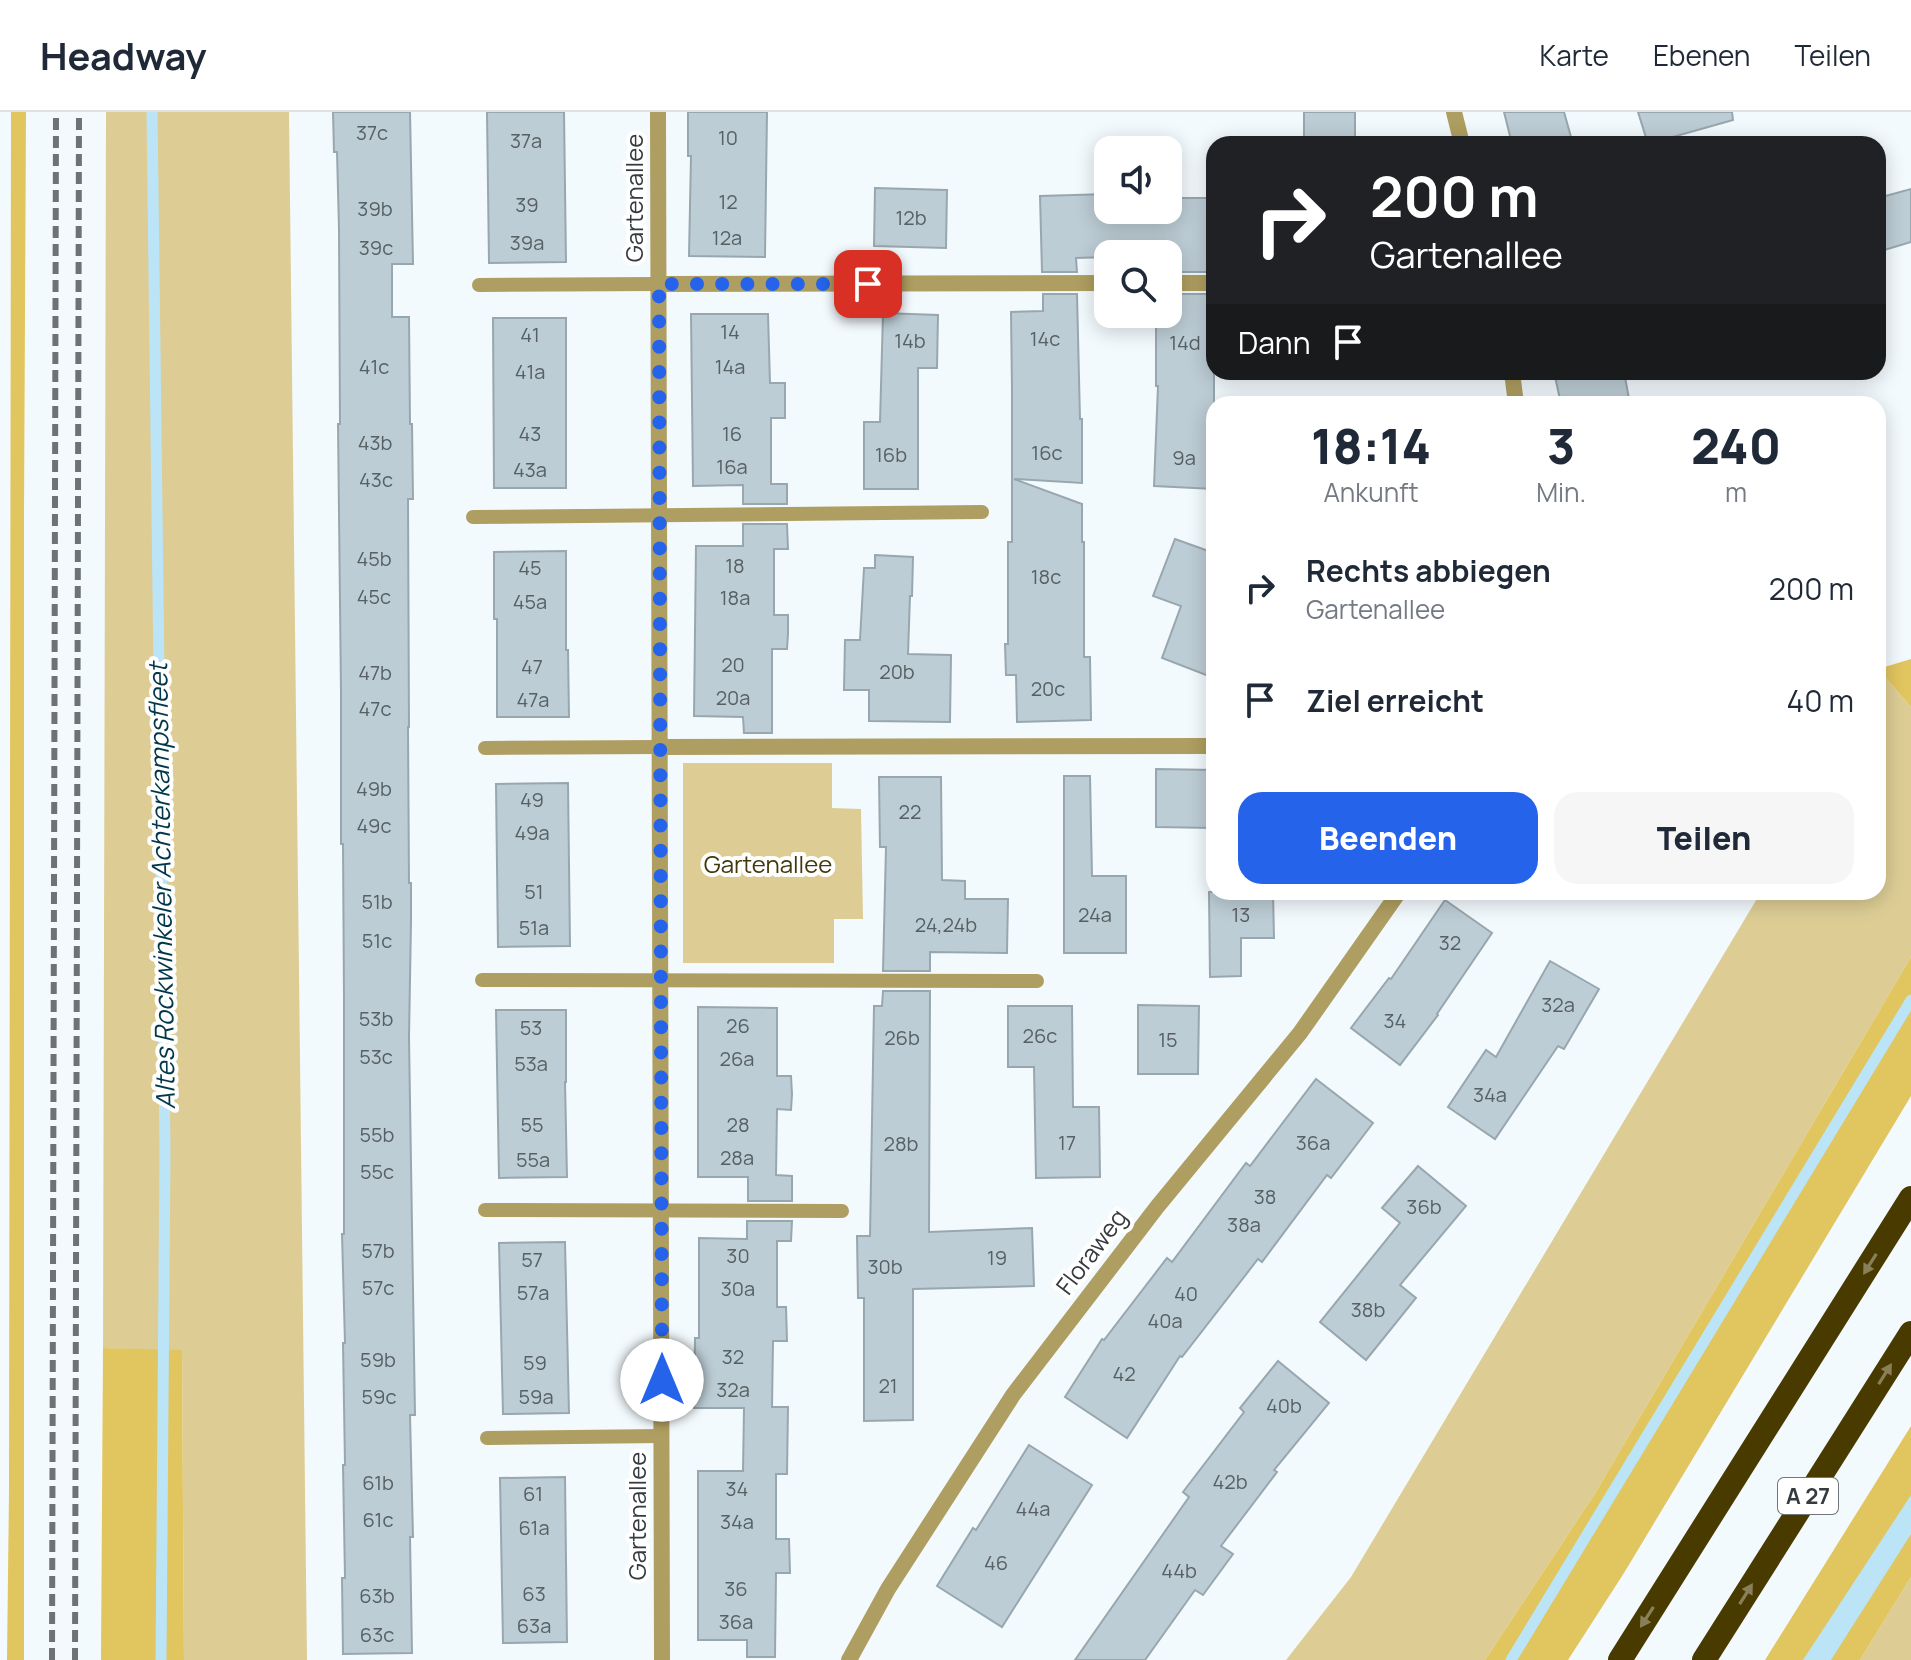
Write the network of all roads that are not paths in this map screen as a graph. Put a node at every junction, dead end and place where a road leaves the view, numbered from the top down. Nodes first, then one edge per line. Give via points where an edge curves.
1 (658, 112) edge
2 (1454, 112) edge
3 (1460, 136) edge
4 (1094, 283) edge
5 (1182, 283) edge
6 (1206, 283) edge
7 (659, 284) junction
8 (479, 285) dead end
9 (982, 512) dead end
10 (659, 516) junction
11 (473, 517) dead end
12 (1206, 746) edge
13 (660, 747) junction
14 (485, 748) dead end
15 (1393, 900) edge
16 (660, 979) junction
17 (482, 980) dead end
18 (1037, 981) dead end
19 (1911, 1198) edge
20 (485, 1210) dead end
21 (661, 1211) junction
22 (842, 1211) dead end
23 (1911, 1333) edge
24 (662, 1436) junction
25 (487, 1438) dead end
26 (662, 1660) edge
27 (849, 1660) edge
28 (1620, 1660) edge
29 (1704, 1660) edge

1 - 7 street, Gartenallee
2 - 3 street
4 - 7 street, Gartenallee
5 - 6 street
7 - 8 lane
7 - 10 street, Gartenallee
9 - 10 lane
10 - 11 lane
10 - 13 street, Gartenallee
12 - 13 street
13 - 14 lane
13 - 16 street, Gartenallee
15 - 27 street, Floraweg via 1300,1033 1013,1395 888,1589
16 - 17 lane
16 - 18 lane
16 - 21 street, Gartenallee
19 -> 28 highway, A 27
20 - 21 lane
21 - 22 lane
21 - 24 street, Gartenallee
29 -> 23 highway, A 27
24 - 25 lane
24 - 26 street, Gartenallee

